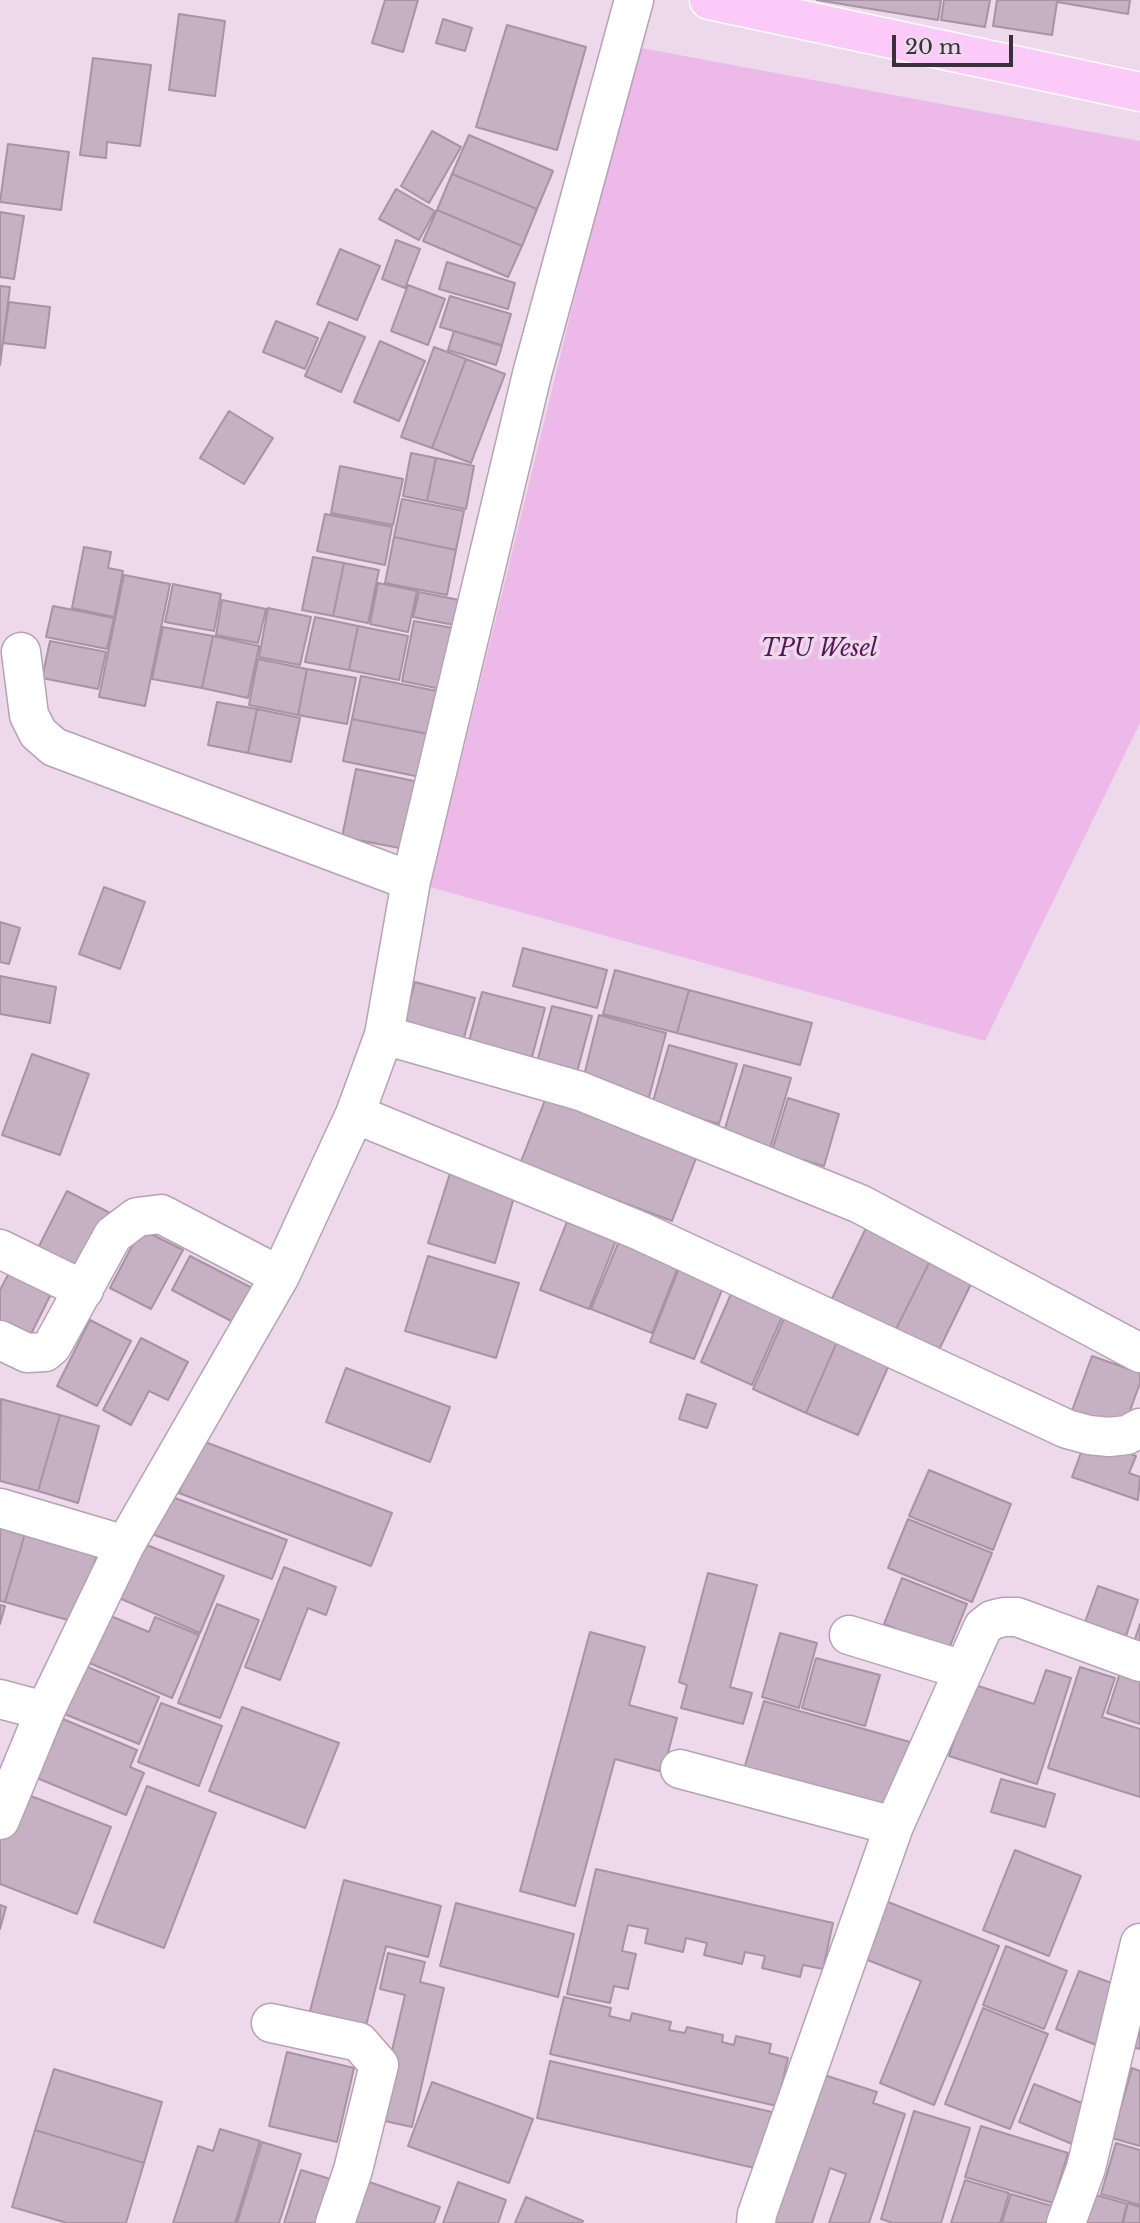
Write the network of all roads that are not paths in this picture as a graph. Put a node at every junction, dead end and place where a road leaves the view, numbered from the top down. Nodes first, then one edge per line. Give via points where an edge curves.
1 (634, 0) edge
2 (709, 0) edge
3 (1140, 92) edge
4 (21, 652) dead end
5 (411, 881) junction
6 (384, 1035) junction
7 (355, 1114) junction
8 (0, 1250) edge
9 (280, 1276) junction
10 (84, 1290) junction
11 (0, 1340) edge
12 (1140, 1353) edge
13 (1140, 1429) edge
14 (0, 1508) edge
15 (125, 1545) junction
16 (849, 1635) dead end
17 (1140, 1662) edge
18 (963, 1670) junction
19 (0, 1699) edge
20 (45, 1711) junction
21 (680, 1769) dead end
22 (0, 1820) edge
23 (894, 1826) junction
24 (1140, 1945) edge
25 (271, 2023) dead end
26 (335, 2223) edge
27 (756, 2223) edge
28 (1066, 2223) edge

1 - 5 street via 532,374
2 - 3 main road
4 - 5 street via 29,715 38,733 54,747
5 - 6 street
6 - 7 street
6 - 12 street via 580,1091 860,1204
7 - 9 street
7 - 13 street via 640,1231 1067,1429 1109,1437
8 - 10 street
9 - 10 street via 161,1214 137,1217 113,1235
9 - 15 street
10 - 11 street via 45,1352 27,1353
14 - 15 street
15 - 20 street
16 - 18 street
17 - 18 street via 1017,1617 1004,1617 983,1627
18 - 23 street
19 - 20 street
20 - 22 street
21 - 23 street
23 - 27 street
24 - 28 street via 1086,2168
25 - 26 street via 359,2042 379,2065

